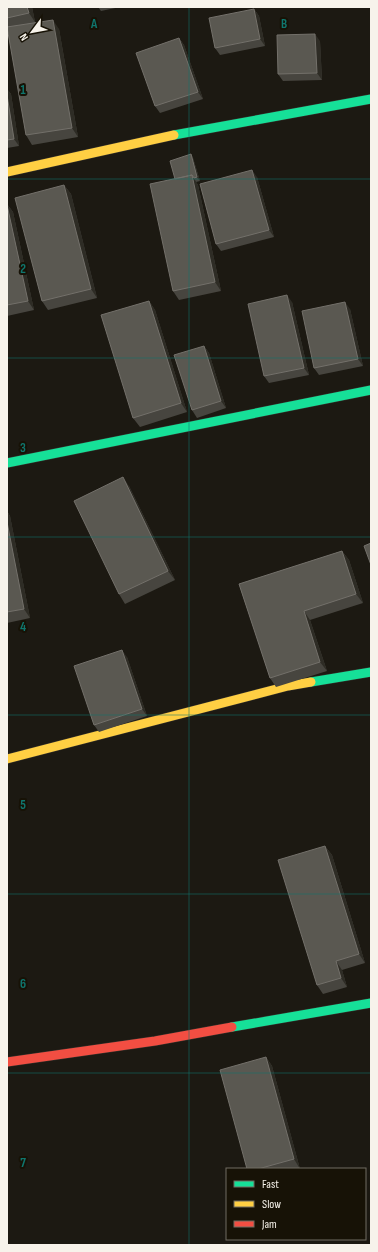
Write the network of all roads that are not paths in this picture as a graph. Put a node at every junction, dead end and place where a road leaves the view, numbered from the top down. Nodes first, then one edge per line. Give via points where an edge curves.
1 (371, 99) edge
2 (7, 172) edge
3 (371, 390) edge
4 (7, 463) edge
5 (371, 672) edge
6 (7, 759) edge
7 (371, 1003) edge
8 (7, 1062) edge

1 - 2 street via 180,134
3 - 4 street
5 - 6 street via 288,686
7 - 8 street via 155,1041

